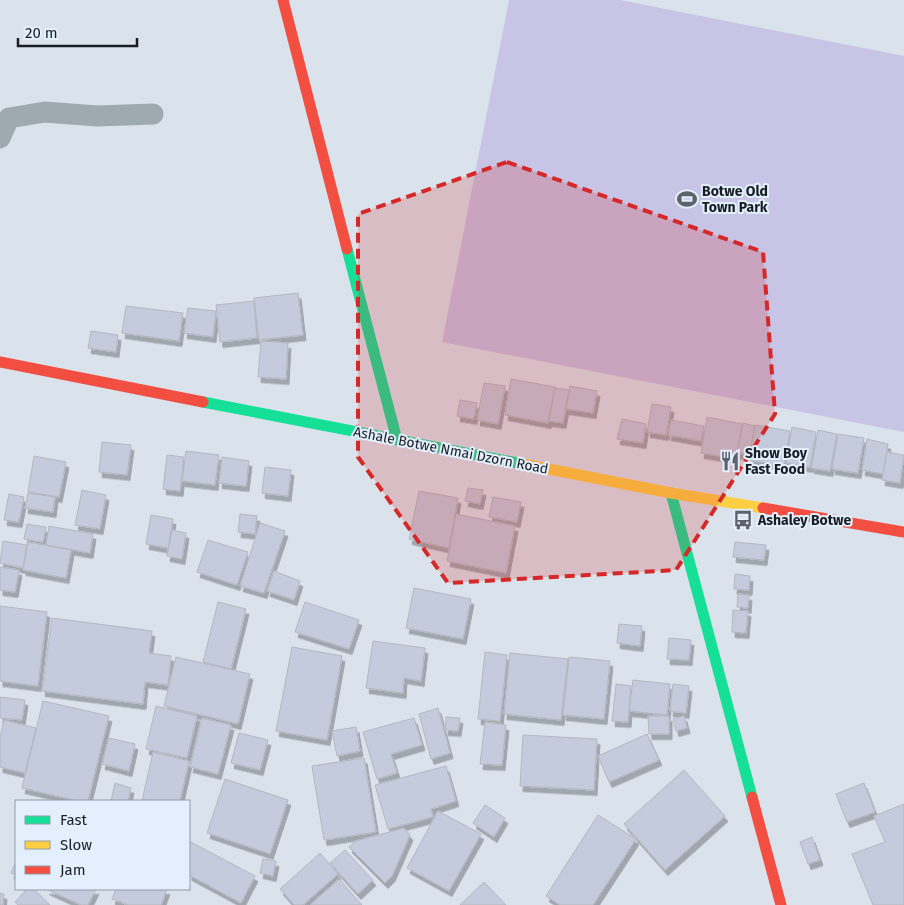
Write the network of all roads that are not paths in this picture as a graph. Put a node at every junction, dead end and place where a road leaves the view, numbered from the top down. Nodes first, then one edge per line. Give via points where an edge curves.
1 (283, 0) edge
2 (153, 114) dead end
3 (0, 138) edge
4 (0, 362) edge
5 (397, 440) junction
6 (670, 493) junction
7 (904, 532) edge
8 (781, 905) edge

1 - 5 main road
2 - 3 lane via 97,116 45,112 9,118
4 - 5 main road, Ashale Botwe Nmai Dzorn Road
5 - 6 main road, Ashale Botwe Nmai Dzorn Road
6 - 7 main road, Ashale Botwe Nmai Dzorn Road
6 - 8 main road

